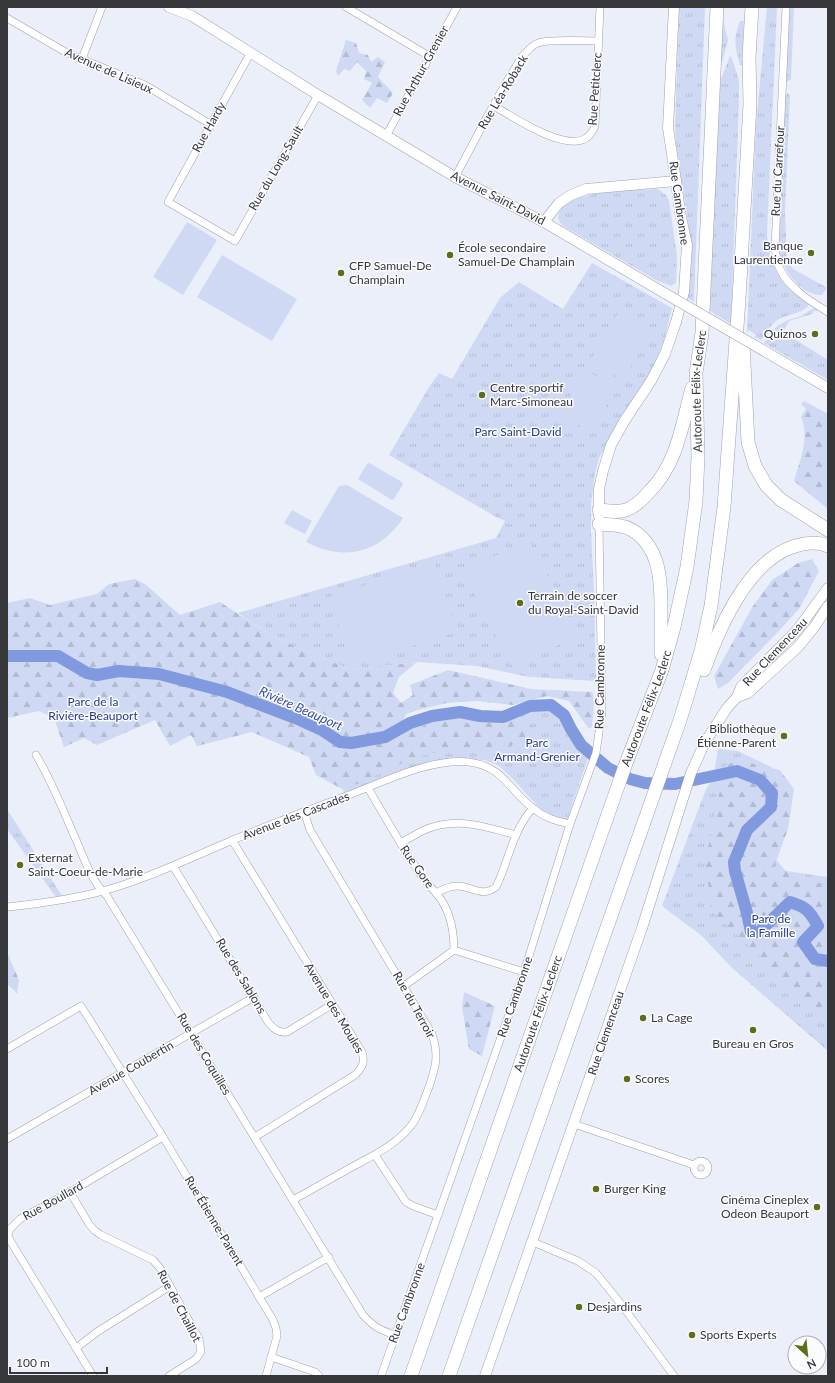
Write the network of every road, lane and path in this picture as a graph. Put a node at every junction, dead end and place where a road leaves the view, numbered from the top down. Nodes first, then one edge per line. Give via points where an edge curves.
1 (102, 7) edge
2 (169, 7) edge
3 (346, 7) edge
4 (457, 7) edge
5 (600, 7) edge
6 (674, 7) edge
7 (717, 7) edge
8 (752, 7) edge
9 (760, 7) edge
10 (786, 7) edge
11 (191, 12) edge
12 (7, 18) edge
13 (599, 41) junction
14 (251, 52) junction
15 (429, 56) junction
16 (749, 57) junction
17 (82, 59) junction
18 (318, 95) junction
19 (494, 106) junction
20 (210, 124) junction
21 (386, 136) junction
22 (455, 177) junction
23 (676, 181) junction
24 (168, 202) joint
25 (544, 222) junction
26 (740, 299) junction
27 (828, 312) edge
28 (696, 373) junction
29 (828, 388) edge
30 (599, 510) junction
31 (599, 524) junction
32 (828, 530) edge
33 (828, 546) edge
34 (828, 588) edge
35 (828, 606) edge
36 (662, 670) junction
37 (737, 697) junction
38 (680, 720) junction
39 (36, 755) dead end
40 (368, 788) junction
41 (532, 808) junction
42 (304, 812) junction
43 (570, 824) junction
44 (516, 835) junction
45 (232, 840) junction
46 (400, 843) junction
47 (173, 866) junction
48 (102, 891) junction
49 (436, 893) junction
50 (7, 907) edge
51 (454, 950) junction
52 (524, 972) junction
53 (404, 986) junction
54 (254, 997) junction
55 (333, 1004) junction
56 (192, 1033) junction
57 (7, 1049) edge
58 (124, 1073) junction
59 (574, 1124) junction
60 (163, 1137) junction
61 (255, 1137) junction
62 (7, 1139) edge
63 (375, 1155) junction
64 (694, 1165) dead end
65 (70, 1192) junction
66 (293, 1200) junction
67 (438, 1215) junction
68 (533, 1242) junction
69 (328, 1258) junction
70 (170, 1286) junction
71 (259, 1297) junction
72 (395, 1334) junction
73 (76, 1348) junction
74 (270, 1357) junction
75 (93, 1376) edge
76 (169, 1376) edge
77 (266, 1376) edge
78 (319, 1376) edge
79 (381, 1376) edge
80 (411, 1376) edge
81 (449, 1376) edge
82 (485, 1376) edge
83 (674, 1376) edge

1 - 17 street
2 - 11 street, Avenue Saint-David
3 - 15 street
4 - 15 street, Rue Arthur-Grenier
5 - 13 street, Rue Petitclerc
6 - 23 street, Rue Cambronne via 668,128
7 - 28 highway, Autoroute Félix-Leclerc via 702,333
8 - 16 highway
9 - 16 highway
10 - 27 street, Rue du Carrefour via 775,248 779,267 790,284 809,301
11 - 14 street, Avenue Saint-David
12 - 17 street, Avenue de Lisieux
13 - 19 street, Rue Léa-Roback via 537,43 523,56
13 - 19 street, Rue Petitclerc via 595,126 586,139 557,139
14 - 18 street, Avenue Saint-David
14 - 20 street, Rue Hardy
15 - 21 street, Rue Arthur-Grenier
16 - 26 highway via 750,104
17 - 20 street, Avenue de Lisieux via 145,85
18 - 21 street, Avenue Saint-David
18 - 24 street, Rue du Long-Sault via 235,241
19 - 22 street, Rue Léa-Roback
20 - 24 street, Rue Hardy
21 - 22 street, Avenue Saint-David
22 - 25 street, Avenue Saint-David
23 - 25 street via 586,189 559,203
23 - 30 street, Rue Cambronne via 687,245 684,292 665,354 611,445 600,483
25 - 29 street, Avenue Saint-David, bridge
26 - 32 highway via 748,442 755,466 766,485 781,500
26 - 38 highway via 724,507 712,606
28 - 30 highway via 676,451 666,471 641,501 615,512
28 - 36 highway, Autoroute Félix-Leclerc via 696,501 687,567
30 - 31 street, Rue Cambronne
31 - 36 highway via 621,526 631,530 652,551 658,565 661,585
31 - 43 street, Rue Cambronne via 602,711 596,753
33 - 38 highway via 807,543 796,546 773,556 760,569 729,611 692,702
34 - 37 street, Rue Clemenceau via 798,629 741,687
35 - 37 street, Rue Clemenceau via 798,647 748,693
36 - 80 highway, Autoroute Félix-Leclerc via 625,766
37 - 59 street, Rue Clemenceau via 718,720 691,773 642,928
38 - 81 highway
39 - 48 street, Rue des Coquilles via 48,774 91,874
40 - 41 street, Avenue des Cascades via 408,772 447,762 467,762 484,765 499,773
40 - 42 street, Avenue des Cascades
40 - 46 street, Rue Gore
41 - 43 street, Avenue des Cascades via 547,818
41 - 44 street via 524,817
42 - 45 street, Avenue des Cascades
42 - 53 street, Rue du Terroir via 310,830
43 - 52 street, Rue Cambronne
44 - 46 street via 478,824 460,823 423,831
44 - 49 street via 496,887 490,892 457,886
45 - 47 street, Avenue des Cascades
45 - 55 street, Avenue des Moules
46 - 49 street, Rue Gore
47 - 48 street, Avenue des Cascades
47 - 54 street, Rue des Sablons
48 - 50 street, Avenue des Cascades
48 - 56 street, Rue des Coquilles
49 - 51 street, Rue Gore via 452,924
51 - 52 street
51 - 53 street
52 - 67 street, Rue Cambronne
53 - 63 street, Rue du Terroir via 432,1034 436,1045 436,1066 414,1122 405,1133
54 - 55 street, Rue des Sablons via 272,1026 281,1032 287,1032
54 - 56 street, Avenue Coubertin
55 - 61 street, Avenue des Moules via 362,1052 364,1061 361,1068
56 - 58 street, Avenue Coubertin
56 - 61 street, Rue des Coquilles
57 - 58 street, Rue Étienne-Parent via 81,1006
58 - 60 street, Rue Étienne-Parent
58 - 62 street, Avenue Coubertin
59 - 64 street
59 - 68 street, Rue Clemenceau
60 - 65 street, Rue Boullard
60 - 71 street, Rue Étienne-Parent
61 - 66 street, Rue des Coquilles
63 - 66 street, Rue du Terroir
63 - 67 street via 406,1202
65 - 70 street, Rue de Chaillot via 94,1230 153,1260
65 - 73 street, Rue Boullard via 20,1219 9,1230 8,1236
66 - 69 street, Rue des Coquilles
67 - 72 street, Rue Cambronne
68 - 82 street, Rue Clemenceau
68 - 83 street via 578,1261 596,1273
69 - 71 street
69 - 72 street, Rue des Coquilles via 363,1315 380,1330
70 - 73 street
70 - 76 street, Rue de Chaillot via 199,1339 201,1352 196,1359
71 - 74 street, Rue Étienne-Parent via 276,1328 277,1336
72 - 79 street, Rue Cambronne
73 - 75 street, Rue Boullard
74 - 77 street, Rue Étienne-Parent
74 - 78 street

